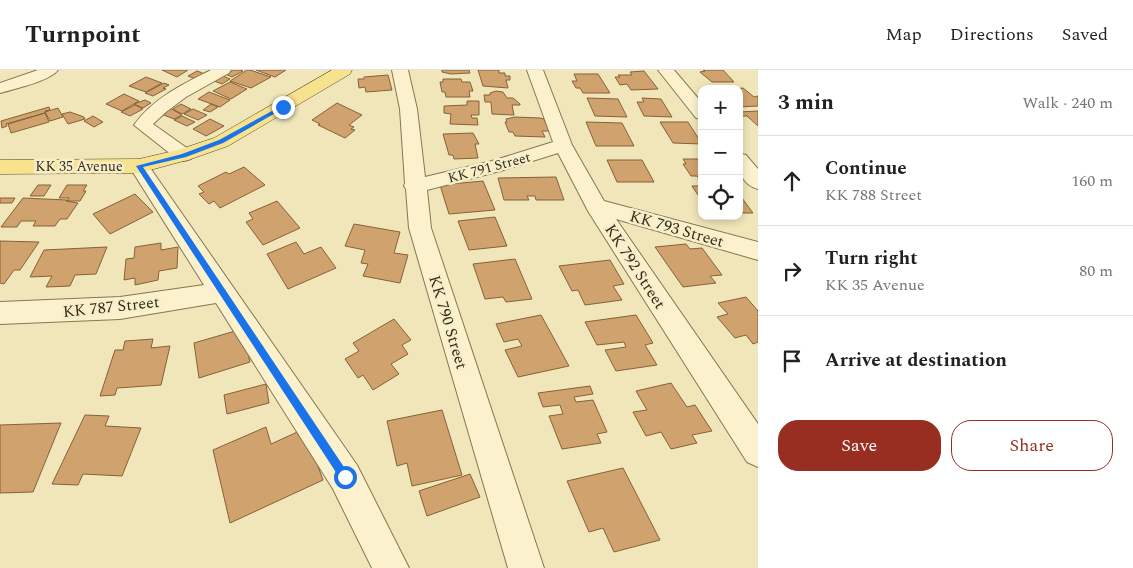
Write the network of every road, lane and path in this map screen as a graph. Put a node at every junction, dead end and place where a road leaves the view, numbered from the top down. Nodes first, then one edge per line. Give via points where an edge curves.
1 (223, 70) edge
2 (344, 70) edge
3 (400, 70) edge
4 (535, 70) edge
5 (666, 70) edge
6 (51, 71) edge
7 (0, 88) edge
8 (698, 109) edge
9 (563, 145) junction
10 (184, 155) junction
11 (743, 164) edge
12 (139, 166) junction
13 (0, 167) edge
14 (757, 180) edge
15 (414, 186) junction
16 (596, 206) junction
17 (758, 250) edge
18 (222, 292) junction
19 (0, 313) edge
20 (758, 451) edge
21 (391, 568) edge
22 (526, 568) edge

1 - 10 street via 165,104 143,125
2 - 10 main road, KK 35 Avenue via 221,142
3 - 15 street, KK 790 Street via 407,94
4 - 9 street, KK 792 Street
5 - 8 street
6 - 7 street
9 - 15 street, KK 791 Street via 497,166
9 - 16 street, KK 792 Street
10 - 12 main road, KK 35 Avenue
11 - 14 street
12 - 13 main road, KK 35 Avenue
12 - 18 street
15 - 22 street, KK 790 Street via 420,228
16 - 17 street, KK 793 Street
16 - 20 street, KK 792 Street
18 - 19 street, KK 787 Street via 120,308
18 - 21 street via 345,477

